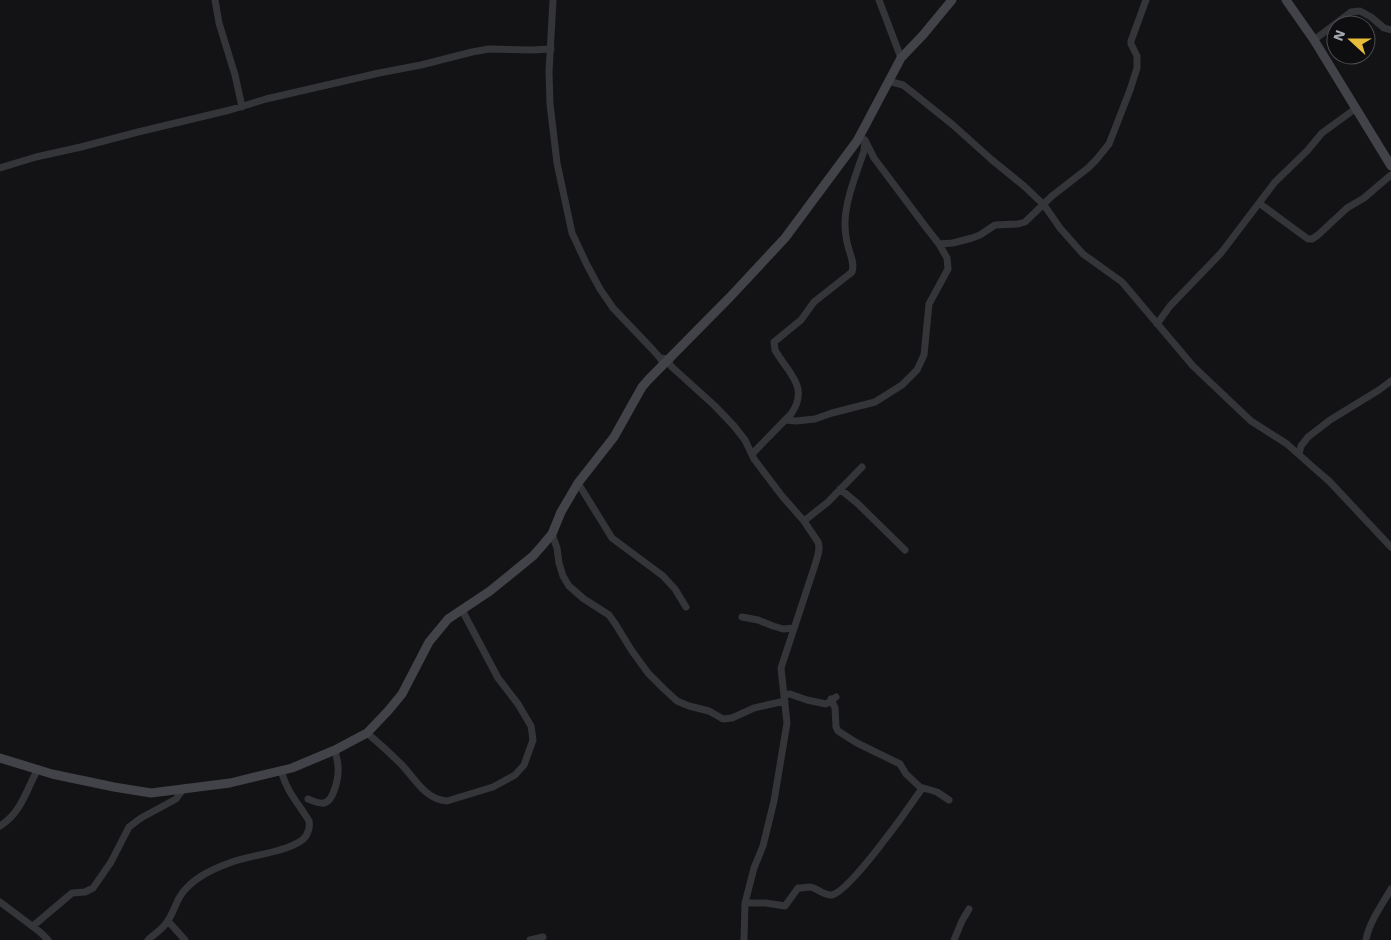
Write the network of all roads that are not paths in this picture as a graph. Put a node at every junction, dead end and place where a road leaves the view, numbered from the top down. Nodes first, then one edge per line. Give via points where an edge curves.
1 (216, 0) edge
2 (553, 0) edge
3 (878, 0) edge
4 (952, 0) edge
5 (1146, 0) edge
6 (1286, 0) edge
7 (1391, 30) edge
8 (1314, 40) junction
9 (550, 48) junction
10 (901, 58) junction
11 (888, 81) junction
12 (242, 107) junction
13 (1355, 109) junction
14 (864, 126) junction
15 (865, 140) junction
16 (1391, 166) edge
17 (0, 168) edge
18 (1391, 175) edge
19 (1258, 203) junction
20 (1044, 205) junction
21 (939, 244) junction
22 (1157, 324) junction
23 (664, 361) junction
24 (1391, 381) edge
25 (785, 420) junction
26 (752, 454) junction
27 (1299, 454) junction
28 (862, 467) dead end
29 (578, 483) junction
30 (840, 489) junction
31 (804, 521) junction
32 (552, 534) junction
33 (1391, 547) edge
34 (906, 550) dead end
35 (686, 607) dead end
36 (462, 610) junction
37 (742, 617) dead end
38 (794, 628) junction
39 (785, 698) junction
40 (366, 733) junction
41 (335, 750) junction
42 (0, 758) edge
43 (38, 769) junction
44 (281, 770) junction
45 (920, 787) junction
46 (184, 788) junction
47 (308, 799) dead end
48 (949, 800) dead end
49 (0, 826) edge
50 (1391, 889) edge
51 (0, 902) edge
52 (745, 903) junction
53 (970, 909) dead end
54 (168, 921) junction
55 (33, 926) junction
56 (543, 937) dead end
57 (48, 940) edge
58 (148, 940) edge
59 (184, 940) edge
60 (530, 940) edge
61 (744, 940) edge
62 (954, 940) edge
63 (1366, 940) edge

1 - 12 street via 219,23
2 - 9 street
3 - 10 street
4 - 10 street
5 - 20 street via 1131,41 1137,56 1137,68 1109,144 1088,168
6 - 8 street
7 - 8 street via 1360,10 1351,12
8 - 13 street
9 - 12 street via 489,49
9 - 23 street via 550,104 557,164 572,233 587,266 613,308
10 - 11 street
11 - 14 street
11 - 20 street via 903,85 953,124
12 - 17 street
13 - 16 street
13 - 19 street via 1322,133
14 - 15 street
14 - 23 street via 852,148 785,238 730,298
15 - 21 street via 874,158
15 - 25 street via 846,211 852,272 821,295 801,320 774,342 774,350 798,387 796,407
18 - 19 street via 1312,238
19 - 22 street via 1221,253
20 - 21 street via 1025,222 996,225 972,238
20 - 22 street via 1083,254 1122,282
21 - 25 street via 947,258 948,269 929,304 924,355 916,370 902,385 876,402 815,419
22 - 27 street via 1193,366 1252,421
23 - 26 street via 734,426
23 - 29 street via 642,387 614,437
24 - 27 street via 1330,420 1308,438
25 - 26 street
26 - 31 street
27 - 33 street
28 - 30 street
29 - 32 street
29 - 35 street via 612,538 663,576
30 - 31 street
30 - 34 street
31 - 38 street via 820,550
32 - 36 street via 533,556
32 - 39 street via 558,562 569,586 609,615 648,673 677,701 723,719
36 - 40 street via 448,618 439,629 421,655 402,694
36 - 40 street via 498,678 531,726 533,740 520,771 493,787 441,801 428,794 385,748
37 - 38 street
38 - 39 street via 781,668
39 - 45 street via 790,694 826,704 834,698 838,731 900,764
39 - 52 street via 787,723 774,801
40 - 41 street
41 - 44 street
41 - 47 street via 338,775 331,797 325,803
42 - 43 street
43 - 46 street via 140,792
43 - 49 street via 17,811
44 - 46 street via 230,783
44 - 54 street via 290,794 309,821 307,835 290,846 231,862 195,880 180,897
45 - 48 street
45 - 52 street via 898,823 844,888 832,895 810,887 798,888 785,906
46 - 55 street via 176,799 129,827 93,888 70,894
50 - 63 street
51 - 55 street
52 - 61 street
53 - 62 street
54 - 58 street
54 - 59 street
55 - 57 street
56 - 60 street

